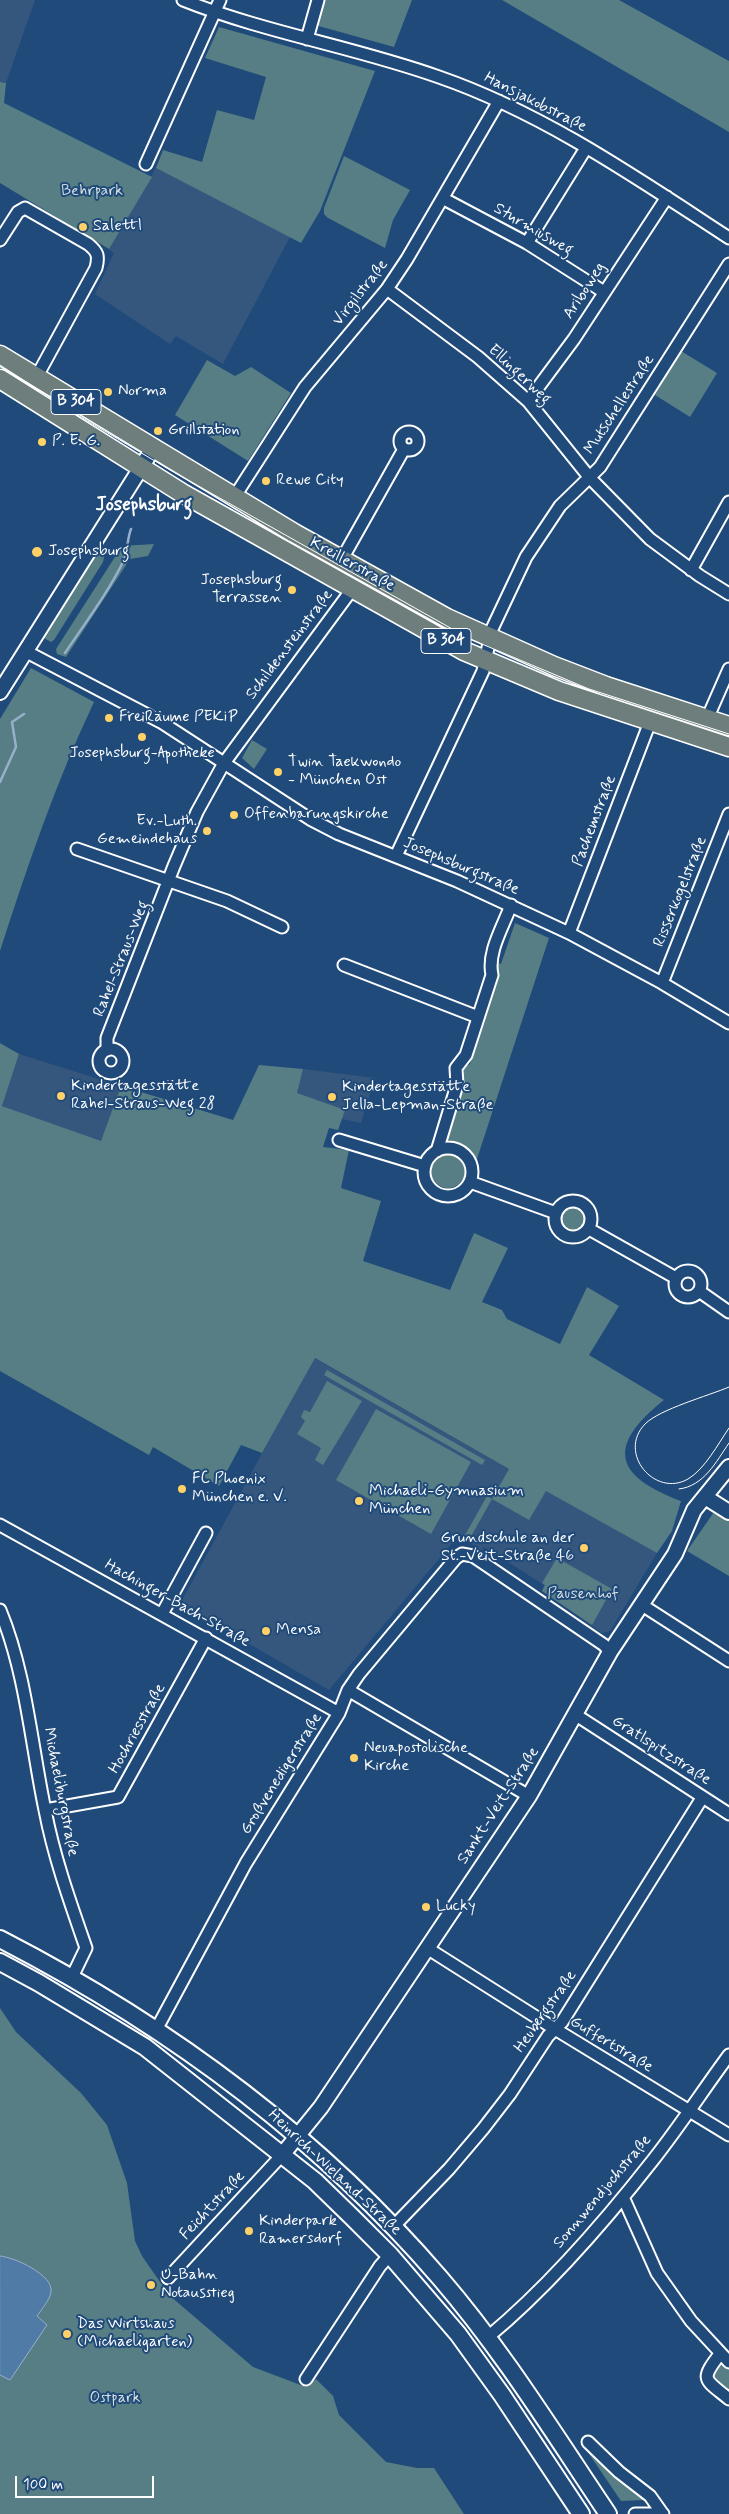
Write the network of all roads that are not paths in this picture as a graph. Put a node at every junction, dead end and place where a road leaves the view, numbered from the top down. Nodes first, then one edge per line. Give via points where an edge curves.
1 (182, 0) edge
2 (220, 0) edge
3 (318, 0) edge
4 (215, 13) junction
5 (307, 39) junction
6 (499, 102) junction
7 (586, 148) junction
8 (146, 164) dead end
9 (667, 197) junction
10 (444, 199) junction
11 (729, 238) edge
12 (0, 240) edge
13 (527, 243) junction
14 (729, 264) edge
15 (387, 289) junction
16 (604, 292) junction
17 (0, 355) edge
18 (36, 378) junction
19 (0, 379) edge
20 (528, 401) junction
21 (154, 447) junction
22 (404, 449) dead end
23 (141, 469) junction
24 (590, 478) junction
25 (234, 496) junction
26 (729, 502) edge
27 (342, 559) junction
28 (691, 570) junction
29 (353, 588) junction
30 (729, 594) edge
31 (490, 638) junction
32 (25, 651) junction
33 (485, 660) junction
34 (729, 669) edge
35 (0, 692) edge
36 (707, 719) junction
37 (650, 722) junction
38 (729, 726) edge
39 (729, 747) edge
40 (224, 763) junction
41 (729, 814) edge
42 (77, 849) dead end
43 (396, 856) junction
44 (170, 880) junction
45 (511, 905) junction
46 (282, 927) dead end
47 (569, 933) junction
48 (344, 965) dead end
49 (662, 982) junction
50 (478, 1017) junction
51 (729, 1023) edge
52 (107, 1050) dead end
53 (339, 1140) dead end
54 (438, 1150) junction
55 (425, 1166) junction
56 (470, 1182) junction
57 (556, 1213) junction
58 (589, 1229) junction
59 (676, 1278) junction
60 (699, 1292) junction
61 (729, 1312) edge
62 (729, 1467) edge
63 (705, 1497) junction
64 (729, 1512) edge
65 (0, 1525) edge
66 (206, 1533) dead end
67 (642, 1605) junction
68 (0, 1610) edge
69 (162, 1614) junction
70 (3, 1627) edge
71 (206, 1638) junction
72 (610, 1652) junction
73 (729, 1661) edge
74 (348, 1690) junction
75 (338, 1713) junction
76 (576, 1715) junction
77 (529, 1796) junction
78 (702, 1798) junction
79 (45, 1810) junction
80 (729, 1814) edge
81 (0, 1939) edge
82 (427, 1948) junction
83 (0, 1962) edge
84 (72, 1977) junction
85 (555, 2029) junction
86 (156, 2030) junction
87 (729, 2056) edge
88 (688, 2110) junction
89 (729, 2135) edge
90 (297, 2136) junction
91 (282, 2155) junction
92 (623, 2197) junction
93 (394, 2227) junction
94 (390, 2255) junction
95 (168, 2278) dead end
96 (488, 2337) junction
97 (724, 2358) edge
98 (306, 2379) dead end
99 (729, 2399) edge
100 (588, 2442) dead end
101 (581, 2514) edge
102 (608, 2514) edge
103 (635, 2514) edge
104 (662, 2514) edge

1 - 4 street, Hansjakobstraße
2 - 4 street
3 - 5 street
4 - 5 street, Hansjakobstraße
4 - 8 street
5 - 6 street, Hansjakobstraße via 439,76
6 - 7 street, Hansjakobstraße
6 - 10 street, Virgilstraße
7 - 9 street, Hansjakobstraße
7 - 13 street
9 - 11 street, Hansjakobstraße
9 - 16 street, Ariboweg
10 - 13 street, Sturmiusweg
10 - 15 street, Virgilstraße
12 - 18 street via 18,212 25,208 88,244 99,256 96,268
13 - 16 street, Sturmiusweg
14 - 24 street, Mutschellestraße
15 - 20 street, Ellingerweg via 478,357
15 - 25 street, Virgilstraße via 305,387
16 - 20 street, Ariboweg
17 - 18 main road, Kreillerstraße / B 304
18 - 21 main road, Kreillerstraße / B 304
19 - 23 main road, Kreillerstraße / B 304
20 - 24 street, Ellingerweg
21 - 23 street
21 - 25 main road, Kreillerstraße / B 304
22 - 27 street
23 - 29 main road, Kreillerstraße / B 304
23 - 32 street
24 - 28 street, Ellingerweg via 650,539
24 - 31 street, Mutschellestraße via 560,506 546,525 512,586
25 - 27 main road, Kreillerstraße / B 304
26 - 28 street
27 - 31 main road, Kreillerstraße / B 304
28 - 30 street, Ellingerweg
29 - 33 main road, Kreillerstraße / B 304
29 - 40 street, Schildensteinstraße
31 - 33 street, Mutschellestraße
31 - 36 main road, Kreillerstraße / B 304 via 606,686
32 - 35 street
32 - 40 street, Josephsburgstraße via 160,722
33 - 37 main road, Kreillerstraße / B 304 via 559,691
33 - 43 street, Mutschellestraße via 483,671
34 - 36 street
36 - 38 main road, Kreillerstraße / B 304
37 - 39 main road, Kreillerstraße / B 304
37 - 47 street, Pachemstraße
40 - 43 street, Josephsburgstraße via 339,834
40 - 44 street, Schildensteinstraße via 197,812
41 - 49 street, Risserkogelstraße
42 - 44 street
43 - 45 street, Josephsburgstraße
44 - 46 street via 227,901
44 - 52 street, Rahel-Straus-Weg via 107,1038
45 - 47 street, Josephsburgstraße
45 - 50 street via 492,955 492,975
47 - 49 street, Josephsburgstraße
48 - 50 street
49 - 51 street, Josephsburgstraße
50 - 54 street via 466,1055 456,1068 457,1085
53 - 55 street
54 - 55 street
54 - 56 street via 454,1148 467,1157 472,1173
55 - 56 street via 426,1180 439,1194 460,1193
56 - 57 street
57 - 58 street via 554,1219 558,1230 568,1237 580,1236
57 - 58 street via 569,1201 581,1202 590,1211
58 - 59 street
59 - 60 street via 675,1286 681,1295 688,1297
59 - 60 street via 686,1271 694,1272 701,1283
60 - 61 street
62 - 63 street, Sankt-Veit-Straße
63 - 64 street
63 - 67 street, Sankt-Veit-Straße via 694,1510 675,1554
65 - 69 street, Hachinger-Bach-Straße
66 - 69 street
67 - 72 street, Sankt-Veit-Straße
67 - 73 street
68 - 70 street, Michaeliburgstraße
69 - 71 street, Hachinger-Bach-Straße
70 - 79 street, Michaeliburgstraße via 24,1696
71 - 75 street, Hachinger-Bach-Straße
71 - 79 street, Hochriesstraße via 118,1797
72 - 74 street, Großvenedigerstraße via 473,1556 462,1554
72 - 76 street, Sankt-Veit-Straße
74 - 75 street, Großvenedigerstraße
74 - 77 street
75 - 86 street, Großvenedigerstraße via 246,1863
76 - 77 street, Sankt-Veit-Straße
76 - 78 street, Gratlspitzstraße
77 - 82 street, Sankt-Veit-Straße
78 - 80 street, Gratlspitzstraße
78 - 85 street, Heubergstraße
79 - 84 street, Michaeliburgstraße via 61,1876 86,1948
81 - 84 main road, Heinrich-Wieland-Straße
82 - 85 street, Guffertstraße
82 - 90 street, Sankt-Veit-Straße via 321,2107
83 - 91 main road, Heinrich-Wieland-Straße via 145,2047
84 - 86 main road, Heinrich-Wieland-Straße
85 - 88 street, Guffertstraße
85 - 93 street, Heubergstraße via 483,2129
86 - 90 main road, Heinrich-Wieland-Straße via 222,2076
87 - 88 street, Sonnwendjochstraße
88 - 89 street, Guffertstraße
88 - 92 street, Sonnwendjochstraße
90 - 91 street, Sankt-Veit-Straße
90 - 93 main road, Heinrich-Wieland-Straße
91 - 94 main road, Heinrich-Wieland-Straße via 315,2181
91 - 95 street, Feichtstraße
92 - 96 street, Sonnwendjochstraße via 568,2260
92 - 97 street via 657,2273 691,2321
93 - 96 main road, Heinrich-Wieland-Straße
94 - 98 street
94 - 101 main road, Heinrich-Wieland-Straße via 458,2334
96 - 102 main road, Heinrich-Wieland-Straße
97 - 99 street via 707,2371 706,2377
100 - 104 street via 650,2496
103 - 104 street

